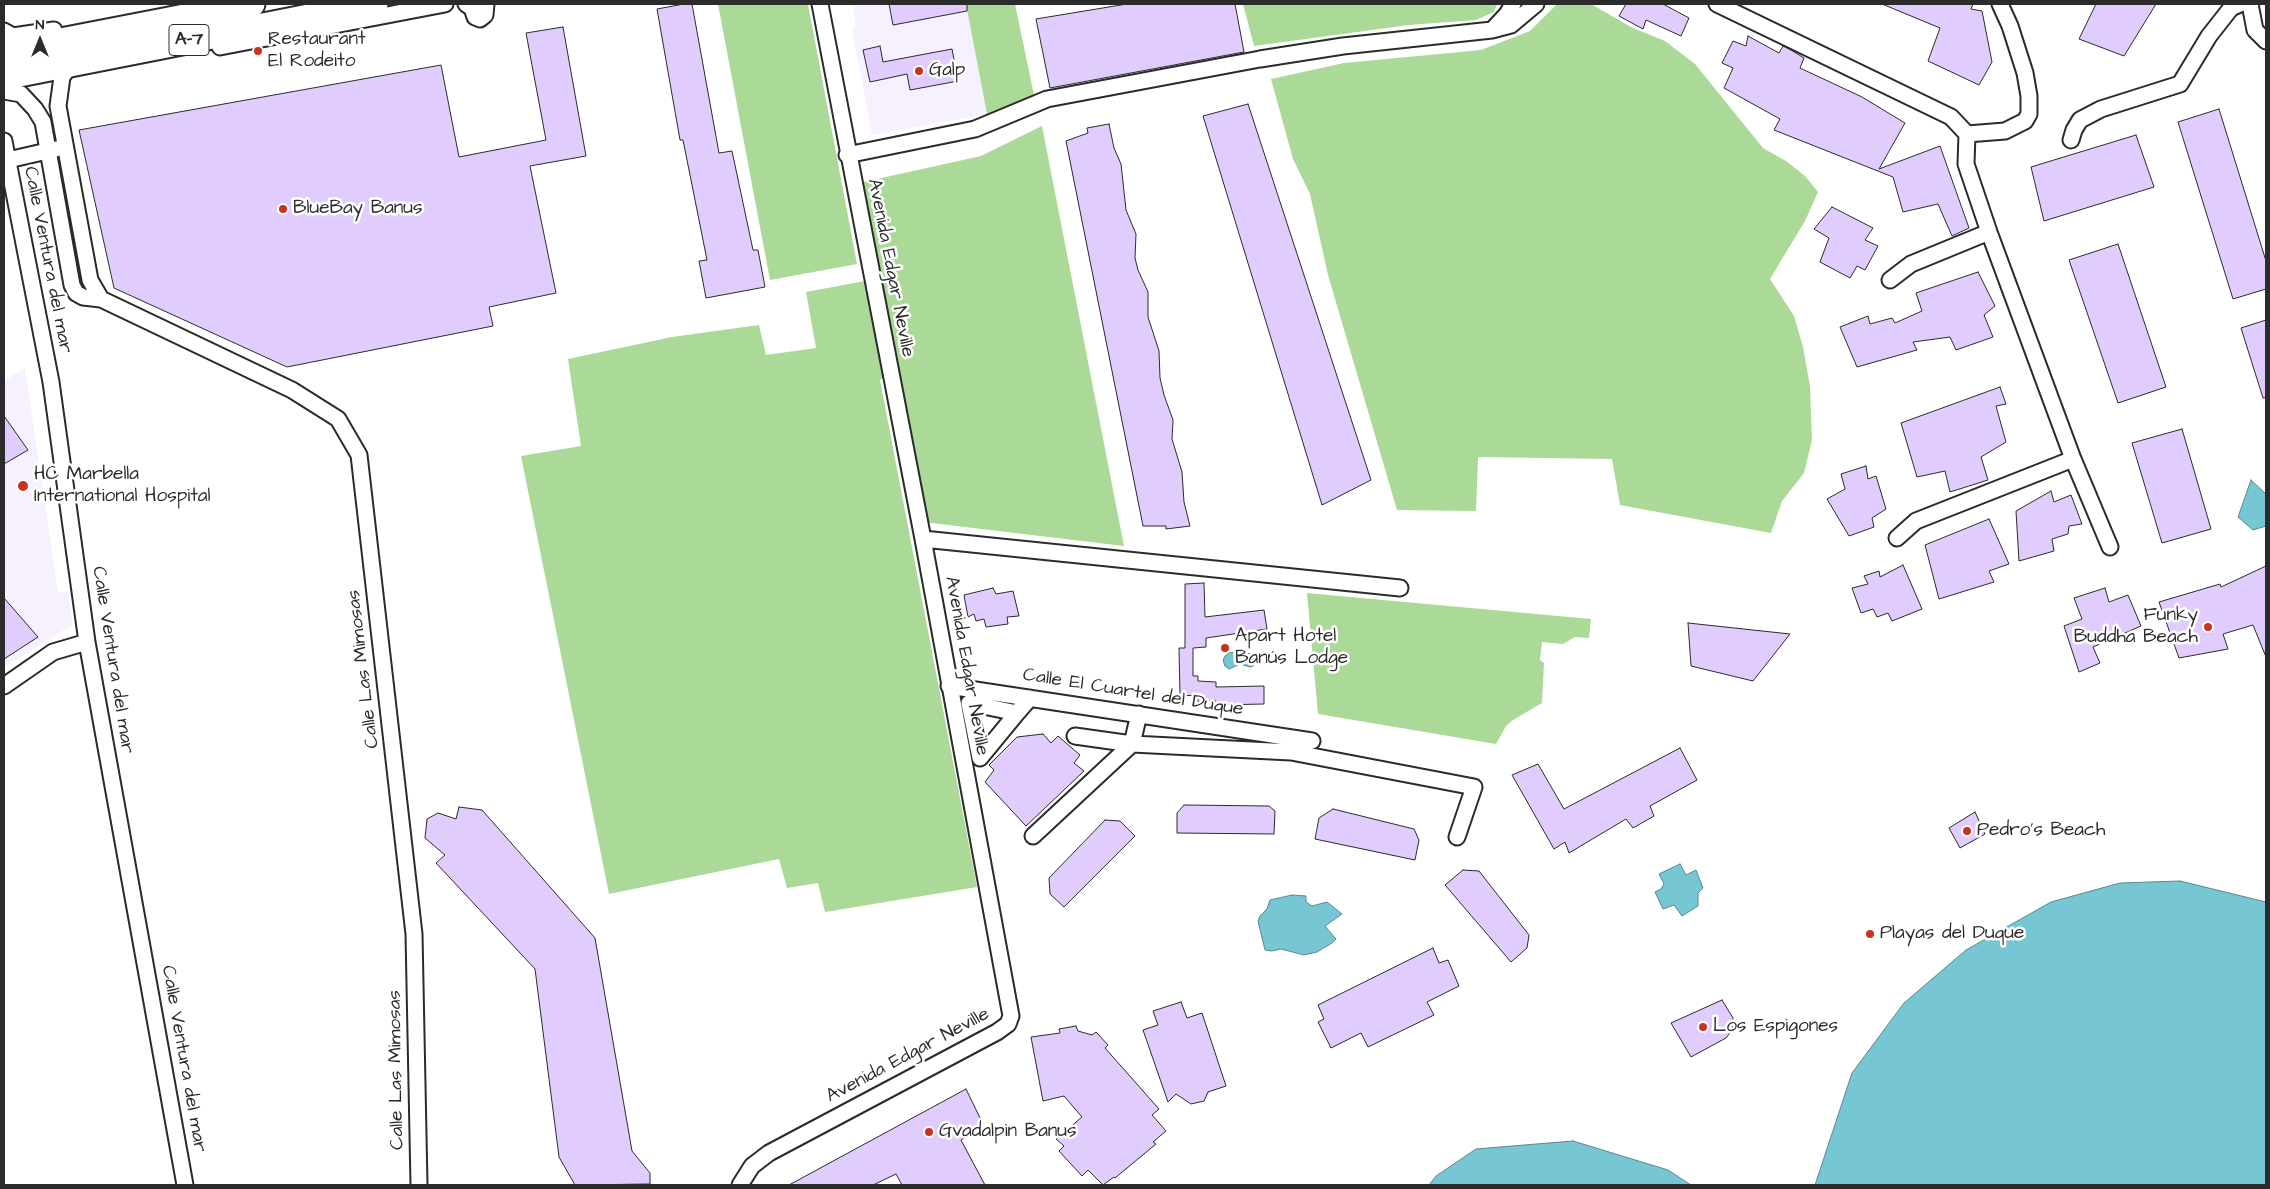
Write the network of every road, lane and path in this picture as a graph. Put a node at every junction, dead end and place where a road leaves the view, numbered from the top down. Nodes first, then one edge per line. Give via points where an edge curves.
1 (252, 4) edge
2 (375, 4) edge
3 (445, 4) edge
4 (466, 4) edge
5 (486, 4) edge
6 (820, 4) edge
7 (1513, 4) edge
8 (1536, 4) edge
9 (1717, 4) edge
10 (2000, 4) edge
11 (2240, 4) edge
12 (2250, 4) edge
13 (219, 10) junction
14 (1492, 30) junction
15 (4, 31) edge
16 (2266, 41) edge
17 (166, 45) junction
18 (4, 52) edge
19 (71, 64) junction
20 (4, 76) edge
21 (4, 91) edge
22 (1967, 134) junction
23 (2071, 140) dead end
24 (4, 142) edge
25 (65, 147) junction
26 (47, 150) junction
27 (847, 155) junction
28 (8, 160) junction
29 (1989, 232) junction
30 (82, 238) junction
31 (64, 242) junction
32 (1890, 280) dead end
33 (101, 299) junction
34 (2073, 459) junction
35 (1897, 538) dead end
36 (923, 539) junction
37 (2110, 547) dead end
38 (1400, 588) dead end
39 (87, 642) junction
40 (4, 686) edge
41 (949, 686) junction
42 (1030, 698) junction
43 (1017, 714) dead end
44 (1139, 714) junction
45 (1075, 736) dead end
46 (1312, 741) dead end
47 (1132, 744) junction
48 (1034, 836) dead end
49 (1456, 837) dead end
50 (186, 1185) edge
51 (419, 1185) edge
52 (740, 1185) edge

1 - 13 highway, A-7
2 - 17 highway, A-7
3 - 17 street via 214,48 189,49
4 - 5 street via 480,19 485,15
6 - 27 street, Avenida Edgar Neville
7 - 14 street
8 - 14 street via 1511,25
9 - 22 street via 1951,117
10 - 22 street via 2025,73 2029,114 2025,121 2005,131
11 - 23 street via 2232,8 2209,36 2180,84 2101,108 2080,120
12 - 16 street via 2255,30
13 - 15 street via 150,12 13,36
13 - 18 highway, A-7
14 - 27 street via 1306,52 1047,99 975,129
17 - 19 highway, A-7
19 - 20 highway, A-7
19 - 25 street via 62,76 59,93
21 - 26 street, Calle Las Mimosas via 21,94 35,109 43,122
22 - 29 street via 1966,164
24 - 28 street, Calle Ventura del mar
25 - 26 street
25 - 30 street
26 - 28 street
26 - 31 street, Calle Las Mimosas
27 - 36 street, Avenida Edgar Neville
28 - 39 street, Calle Ventura del mar via 50,382
29 - 32 street via 1911,264
29 - 34 street
30 - 31 street
30 - 33 street via 90,280
31 - 33 street, Calle Las Mimosas via 76,292 83,297
33 - 51 street, Calle Las Mimosas via 292,390 338,419 359,455 414,934
34 - 35 street via 1916,522
34 - 37 street
36 - 38 street
36 - 41 street, Avenida Edgar Neville
39 - 40 street via 53,652
39 - 50 street, Calle Ventura del mar
41 - 42 street, Calle El Cuartel del Duque
41 - 52 street, Avenida Edgar Neville via 1010,1003 1008,1024 769,1153 752,1166
42 - 43 street
42 - 44 street, Calle El Cuartel del Duque
44 - 46 street, Calle El Cuartel del Duque
44 - 47 street
45 - 47 street
47 - 48 street
47 - 49 street via 1291,752 1474,787

